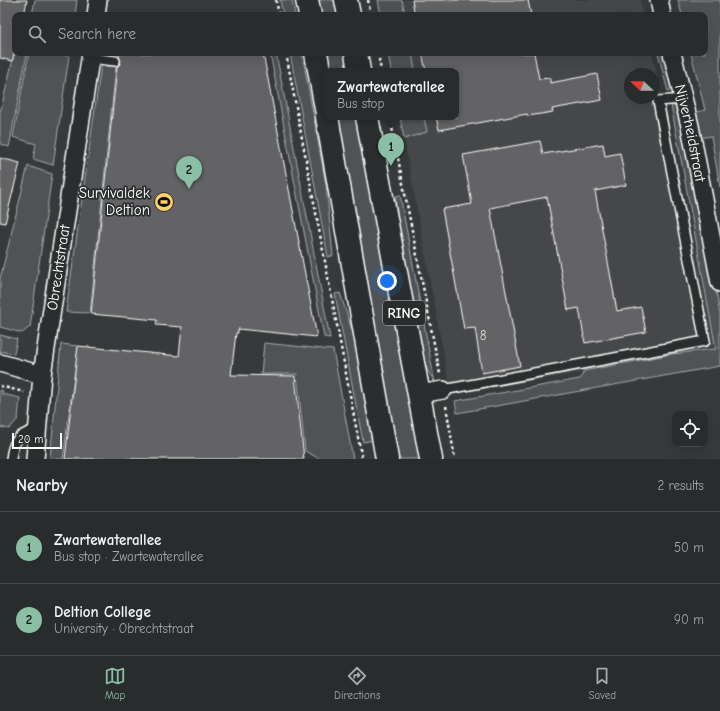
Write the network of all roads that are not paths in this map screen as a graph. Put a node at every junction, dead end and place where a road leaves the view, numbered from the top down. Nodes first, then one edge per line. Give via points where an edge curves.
1 (98, 0) edge
2 (307, 0) edge
3 (346, 0) edge
4 (659, 0) edge
5 (96, 12) edge
6 (309, 12) edge
7 (348, 12) edge
8 (661, 12) edge
9 (91, 56) edge
10 (317, 56) edge
11 (356, 56) edge
12 (673, 56) edge
13 (115, 61) dead end
14 (358, 68) edge
15 (323, 92) edge
16 (683, 98) junction
17 (329, 120) edge
18 (369, 120) edge
19 (720, 283) edge
20 (0, 363) edge
21 (42, 375) junction
22 (443, 390) joint
23 (419, 394) junction
24 (37, 429) junction
25 (11, 459) edge
26 (35, 459) edge
27 (387, 459) edge
28 (431, 459) edge

1 - 5 street
2 - 6 main road
3 - 7 main road
4 - 8 street
9 - 13 lane
9 - 21 street, Obrechtstraat
10 - 15 main road
11 - 14 main road
12 - 16 street, Nijverheidstraat
16 - 19 street, Nijverheidstraat
16 - 22 lane via 658,101 705,341
17 - 27 main road, RING
18 - 23 main road, RING
20 - 21 street
21 - 24 street, Obrechtstraat
22 - 23 street
23 - 28 main road, RING
24 - 25 lane via 22,434 15,442
24 - 26 street, Obrechtstraat

